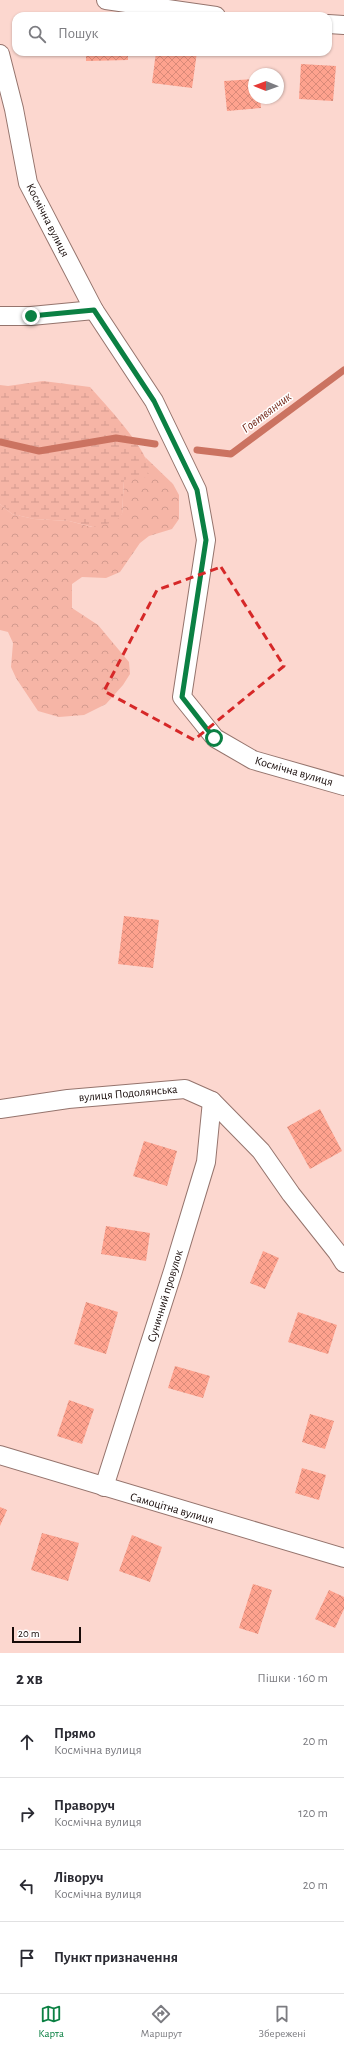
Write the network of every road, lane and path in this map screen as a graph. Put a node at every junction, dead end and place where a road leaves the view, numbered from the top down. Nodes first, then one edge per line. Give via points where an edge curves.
1 (106, 0) edge
2 (188, 12) edge
3 (332, 24) edge
4 (344, 26) edge
5 (0, 54) edge
6 (94, 310) junction
7 (0, 316) edge
8 (344, 786) edge
9 (212, 1101) junction
10 (0, 1109) edge
11 (344, 1263) edge
12 (0, 1456) edge
13 (104, 1488) junction
14 (344, 1558) edge

1 - 2 street
3 - 4 street
5 - 6 street, Космічна вулиця via 14,109 28,183
6 - 7 street
6 - 8 street, Космічна вулиця via 154,401 197,490 206,540 182,697 214,738 253,760
9 - 10 street, вулиця Подолянська via 185,1089 68,1098
9 - 11 street, вулиця Подолянська via 261,1151 290,1194
9 - 13 street, Суничний провулок via 206,1162
12 - 13 street, Самоцітна вулиця
13 - 14 street, Самоцітна вулиця

